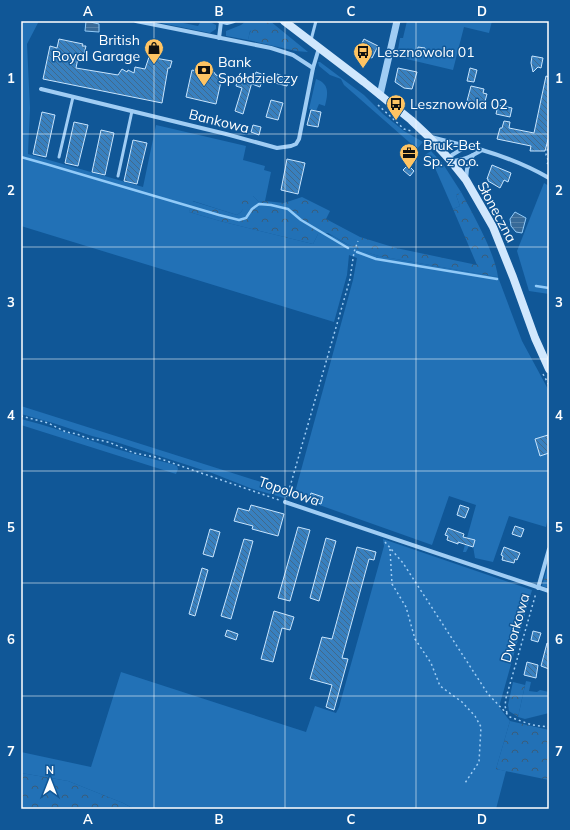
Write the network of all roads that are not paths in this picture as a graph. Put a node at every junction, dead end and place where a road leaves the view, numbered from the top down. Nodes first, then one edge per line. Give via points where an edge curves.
1 (136, 21) edge
2 (234, 21) edge
3 (284, 21) edge
4 (316, 21) edge
5 (396, 21) edge
6 (220, 22) edge
7 (219, 38) junction
8 (311, 42) junction
9 (319, 48) junction
10 (313, 68) junction
11 (41, 89) dead end
12 (380, 95) junction
13 (74, 97) junction
14 (132, 111) junction
15 (428, 136) junction
16 (468, 146) junction
17 (480, 150) junction
18 (473, 155) junction
19 (59, 157) dead end
20 (450, 160) junction
21 (118, 176) dead end
22 (549, 178) edge
23 (466, 180) junction
24 (546, 371) edge
25 (285, 502) road end
26 (549, 549) edge
27 (538, 588) junction
28 (549, 591) edge

1 - 7 street
2 - 6 street
3 - 8 main road, Słoneczna
4 - 8 lane
5 - 12 street
6 - 7 street
7 - 10 street via 271,48 293,56
8 - 9 main road, Słoneczna
9 - 10 street, Bankowa
9 - 12 main road, Słoneczna
10 - 14 street, Bankowa via 298,139 296,144 291,146 277,148
11 - 13 street, Bankowa
12 - 15 main road, Słoneczna
13 - 14 street, Bankowa
13 - 19 lane
14 - 21 lane
15 - 16 street
15 - 20 main road, Słoneczna
16 - 17 street
16 - 20 street via 452,155
17 - 18 street
17 - 22 street via 531,168
18 - 20 street via 457,161
18 - 23 street via 467,169
20 - 23 main road, Słoneczna
23 - 24 main road, Słoneczna via 493,226
25 - 27 street, Topolowa
26 - 27 street, Dworkowa
27 - 28 street, Topolowa

